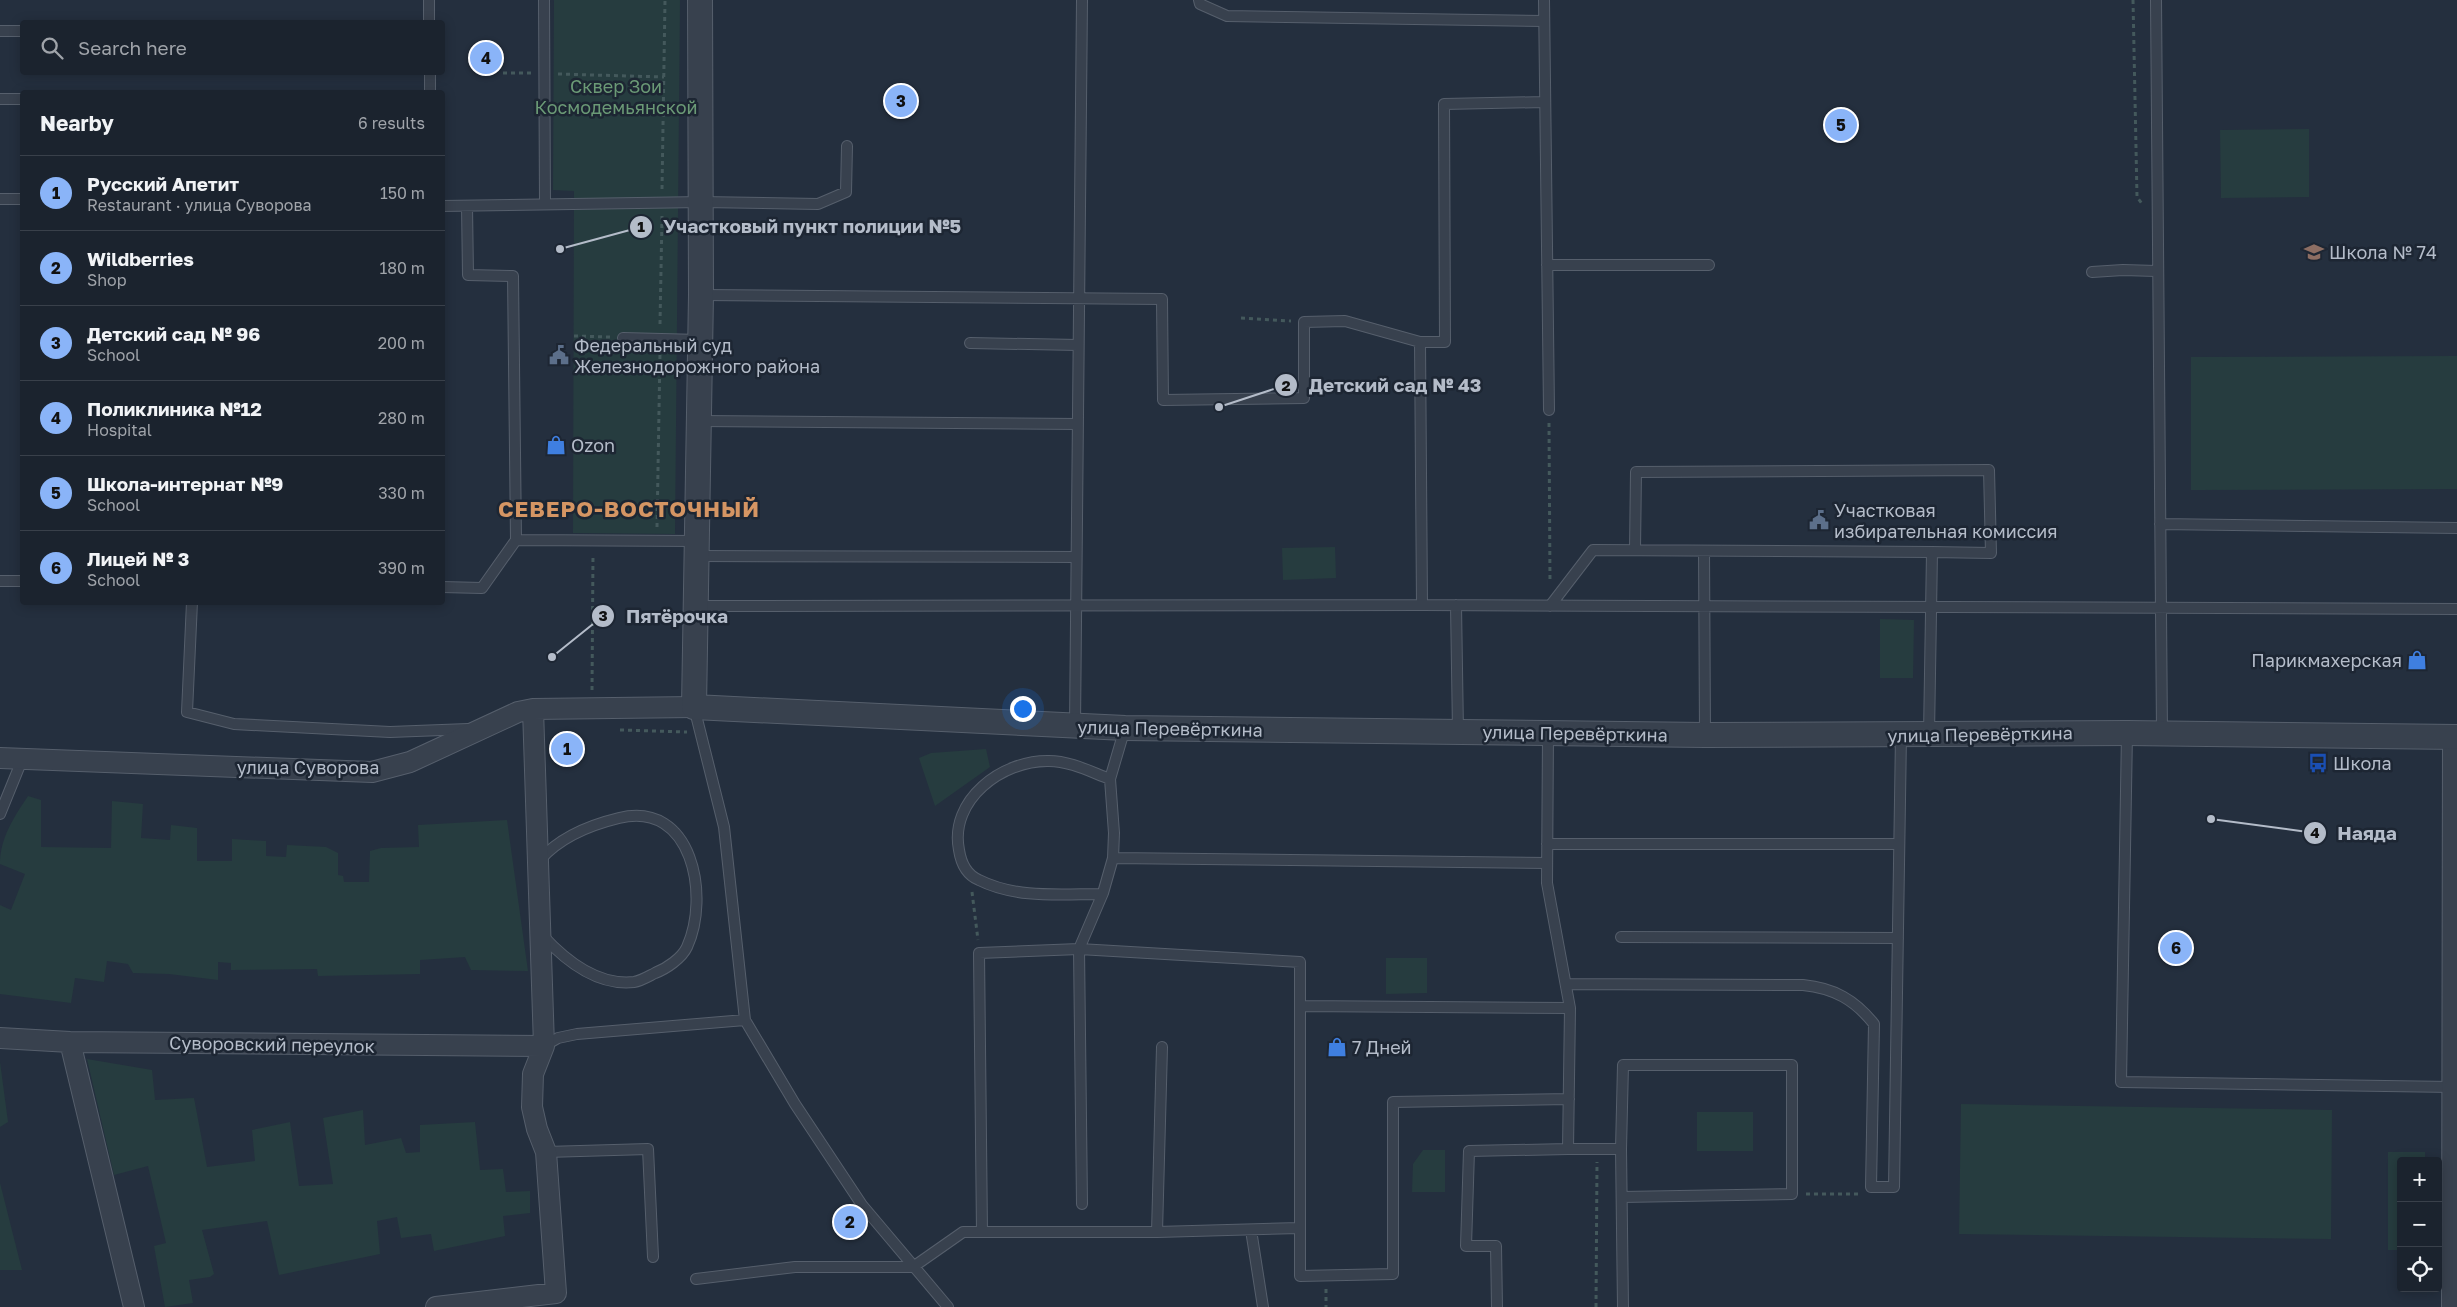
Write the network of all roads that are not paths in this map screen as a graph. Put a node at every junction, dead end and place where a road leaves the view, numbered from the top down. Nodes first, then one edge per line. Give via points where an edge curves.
1 (429, 0) edge
2 (544, 0) edge
3 (700, 0) edge
4 (1082, 0) edge
5 (1199, 0) edge
6 (1544, 0) edge
7 (2156, 0) edge
8 (429, 20) edge
9 (1544, 21) junction
10 (0, 31) edge
11 (20, 31) edge
12 (430, 75) edge
13 (430, 90) edge
14 (0, 99) edge
15 (20, 99) edge
16 (1544, 102) junction
17 (847, 146) dead end
18 (0, 199) edge
19 (20, 199) edge
20 (702, 202) junction
21 (545, 204) junction
22 (445, 206) edge
23 (466, 206) junction
24 (1547, 265) junction
25 (1709, 265) dead end
26 (2156, 271) junction
27 (2092, 272) dead end
28 (701, 295) junction
29 (1079, 298) junction
30 (623, 338) road end
31 (700, 340) junction
32 (1420, 342) junction
33 (970, 343) dead end
34 (1078, 345) junction
35 (1549, 410) road end
36 (698, 421) junction
37 (1078, 424) junction
38 (2160, 524) junction
39 (2457, 528) edge
40 (516, 540) junction
41 (696, 548) junction
42 (1635, 550) junction
43 (1704, 551) junction
44 (1932, 552) junction
45 (1076, 557) junction
46 (0, 581) edge
47 (20, 581) edge
48 (445, 587) edge
49 (192, 605) edge
50 (1422, 605) junction
51 (1456, 605) junction
52 (696, 606) junction
53 (1076, 606) junction
54 (1550, 606) junction
55 (1704, 607) junction
56 (1930, 607) junction
57 (2160, 608) junction
58 (2457, 609) edge
59 (694, 707) junction
60 (533, 709) junction
61 (1075, 726) junction
62 (1125, 728) junction
63 (482, 729) junction
64 (1458, 732) junction
65 (2128, 733) junction
66 (2162, 733) junction
67 (1548, 734) junction
68 (1704, 735) junction
69 (1901, 735) junction
70 (1928, 735) junction
71 (2455, 737) edge
72 (0, 758) edge
73 (22, 760) junction
74 (1110, 779) junction
75 (2455, 808) edge
76 (0, 814) edge
77 (1548, 844) junction
78 (1900, 844) junction
79 (1113, 858) junction
80 (538, 862) junction
81 (1547, 863) junction
82 (1102, 894) junction
83 (540, 932) junction
84 (1621, 937) dead end
85 (1898, 938) junction
86 (1079, 949) junction
87 (1566, 984) junction
88 (1300, 1006) junction
89 (1570, 1008) junction
90 (745, 1020) junction
91 (0, 1038) edge
92 (70, 1042) junction
93 (544, 1046) junction
94 (1162, 1047) dead end
95 (2452, 1087) junction
96 (1569, 1099) junction
97 (2454, 1148) edge
98 (1568, 1149) junction
99 (1622, 1149) junction
100 (546, 1152) junction
101 (1622, 1197) junction
102 (1082, 1204) dead end
103 (1299, 1228) junction
104 (1251, 1230) junction
105 (982, 1232) junction
106 (1157, 1232) junction
107 (653, 1257) dead end
108 (913, 1267) junction
109 (2454, 1274) edge
110 (696, 1279) dead end
111 (134, 1307) edge
112 (436, 1307) edge
113 (948, 1307) edge
114 (1262, 1307) edge
115 (1496, 1307) edge
116 (1623, 1307) edge
117 (2452, 1307) edge

1 - 8 lane
2 - 21 lane
3 - 20 street
4 - 29 lane
5 - 9 lane via 1200,4 1227,16
6 - 9 lane
7 - 26 lane
9 - 16 lane
10 - 11 lane
12 - 13 lane
14 - 15 lane
16 - 24 lane
16 - 32 lane via 1444,104 1445,342
17 - 20 lane via 846,192 818,204
18 - 19 lane
20 - 21 lane
20 - 28 street
21 - 23 lane
22 - 23 lane
23 - 40 lane via 468,274 513,276
24 - 25 lane
24 - 35 lane
26 - 27 lane
26 - 38 lane
28 - 29 lane
28 - 31 street
29 - 32 lane via 1162,299 1163,400 1304,398 1304,322 1345,322
29 - 34 lane
30 - 31 lane
31 - 36 street
32 - 50 lane
33 - 34 lane
34 - 37 lane
36 - 37 lane
36 - 41 street
37 - 45 lane
38 - 39 lane
38 - 57 lane
40 - 41 lane via 657,540
40 - 48 lane via 482,588
41 - 45 lane
41 - 52 street
42 - 43 lane
42 - 44 lane via 1636,472 1990,470 1991,553
42 - 54 lane via 1593,550
43 - 44 lane
43 - 55 lane
44 - 56 lane
45 - 53 lane
46 - 47 lane
49 - 63 lane via 188,712 234,724 390,732
50 - 51 lane
50 - 53 lane
51 - 54 lane
51 - 64 lane
52 - 53 lane
52 - 59 street
53 - 61 lane
54 - 55 lane
55 - 56 lane
55 - 68 lane
56 - 57 lane
56 - 70 lane
57 - 58 lane
57 - 66 lane
59 - 60 street, улица Суворова
59 - 61 street, улица Перевёрткина
59 - 90 lane via 724,827
60 - 63 street, улица Суворова via 518,712
60 - 80 street
61 - 62 street, улица Перевёрткина
62 - 64 street, улица Перевёрткина
62 - 74 lane
63 - 73 street, улица Суворова via 410,762 372,772
64 - 67 street, улица Перевёрткина
65 - 66 street, улица Перевёрткина
65 - 70 street, улица Перевёрткина
65 - 95 lane via 2121,1082
66 - 71 street, улица Перевёрткина
67 - 68 street, улица Перевёрткина
67 - 77 lane
68 - 69 street, улица Перевёрткина
69 - 70 street, улица Перевёрткина
69 - 78 lane
71 - 75 street
72 - 73 street, улица Суворова
73 - 76 lane
74 - 79 lane
74 - 82 lane via 1049,761 1010,770 985,784 970,799 958,828 961,860 969,874 978,880 999,888 1039,895
75 - 95 street
77 - 78 lane
77 - 81 lane
78 - 85 lane
79 - 81 lane
79 - 82 lane
80 - 83 street
80 - 83 lane via 558,842 576,833 621,818 644,817 669,825 680,838 697,887 697,921 686,950 665,969 636,982 612,982 594,976 554,948
81 - 87 lane via 1547,883
82 - 86 lane
83 - 93 street
84 - 85 lane
85 - 87 lane via 1894,1188 1870,1187 1874,1024 1844,995 1818,986 1803,985
86 - 88 lane via 1300,962
86 - 102 lane
86 - 105 lane via 979,953
87 - 89 lane
88 - 89 lane
88 - 103 lane
89 - 96 lane
90 - 93 lane via 577,1034 558,1038
90 - 108 lane via 795,1104 862,1205
91 - 92 street, Суворовский переулок
92 - 93 street, Суворовский переулок
92 - 111 street
93 - 100 street via 533,1074 531,1090 537,1129
94 - 106 lane
95 - 97 street
96 - 98 lane
96 - 103 lane via 1393,1102 1393,1274 1300,1276
97 - 109 street
98 - 99 lane
98 - 115 lane via 1469,1151 1466,1246 1496,1246
99 - 101 lane
99 - 101 lane via 1623,1065 1792,1065 1792,1194
100 - 107 lane via 648,1149
100 - 112 street via 556,1293
101 - 116 lane
103 - 104 lane
104 - 106 lane
104 - 114 lane
105 - 106 lane
105 - 108 lane via 963,1232
108 - 110 lane via 795,1267
108 - 113 lane
109 - 117 street

